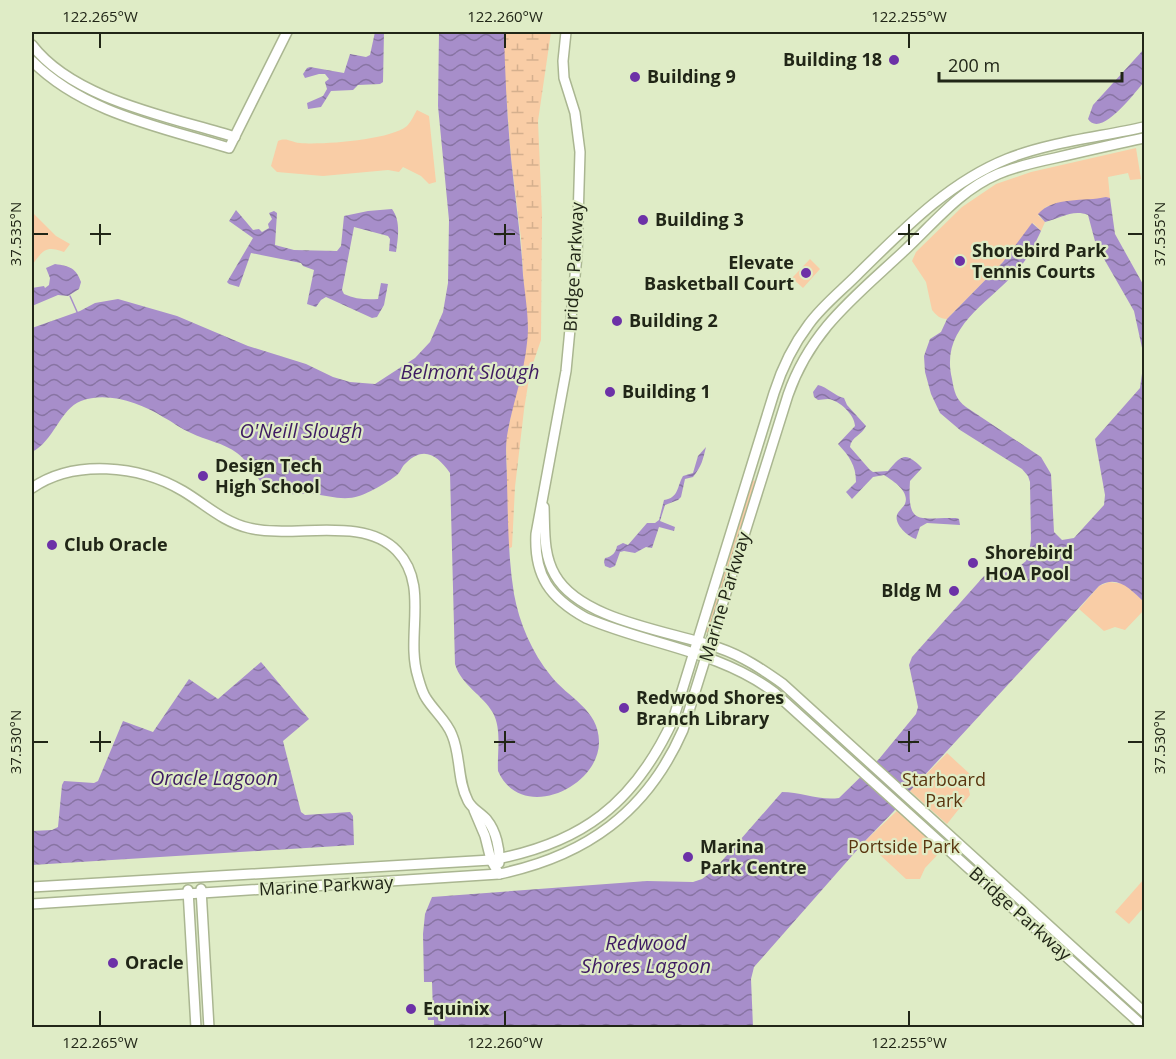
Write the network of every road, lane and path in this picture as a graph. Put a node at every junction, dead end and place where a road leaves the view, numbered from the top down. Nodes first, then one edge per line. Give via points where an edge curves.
1 (288, 32) edge
2 (566, 32) edge
3 (32, 45) edge
4 (32, 61) edge
5 (1144, 127) edge
6 (235, 137) junction
7 (1144, 138) edge
8 (32, 488) edge
9 (543, 502) junction
10 (698, 641) junction
11 (711, 645) junction
12 (694, 652) junction
13 (707, 656) junction
14 (495, 860) junction
15 (499, 874) junction
16 (201, 878) junction
17 (187, 879) junction
18 (32, 887) edge
19 (201, 893) junction
20 (188, 894) junction
21 (32, 904) edge
22 (1144, 1012) edge
23 (1144, 1027) edge
24 (196, 1028) edge
25 (209, 1028) edge

1 - 6 street
2 - 9 street, Bridge Parkway via 564,78 575,113 579,152 577,255 566,371
3 - 6 street via 57,70 100,95
4 - 6 street via 66,90 99,106 229,148
5 - 10 street, Marine Parkway via 1033,151 967,178 886,246 810,323 777,384
7 - 11 street, Marine Parkway via 1022,166 984,181 951,204 838,311 804,356 790,387
8 - 14 street via 76,470 131,472 176,487 246,528 268,532 361,532 391,545 406,561 413,577 413,651 417,674 425,697 453,736 459,778 468,801 494,832
9 - 10 street, Bridge Parkway via 549,562 555,576 575,598 608,615
9 - 12 street, Bridge Parkway via 536,534 537,560 543,580 555,596 570,609 601,624
10 - 11 street, Bridge Parkway
10 - 12 street, Marine Parkway
11 - 13 street, Marine Parkway
11 - 22 street, Bridge Parkway via 737,655 786,686
12 - 13 street, Bridge Parkway
12 - 14 street, Marine Parkway via 669,730 628,791 595,820 560,841
13 - 15 street, Marine Parkway via 674,750 639,801 603,832 566,854
13 - 23 street, Bridge Parkway via 757,679 820,732
14 - 15 street
14 - 16 street, Marine Parkway
15 - 19 street, Marine Parkway
16 - 17 street, Marine Parkway
16 - 19 street
17 - 18 street, Marine Parkway
17 - 20 street
19 - 20 street, Marine Parkway
19 - 25 street
20 - 21 street, Marine Parkway
20 - 24 street

